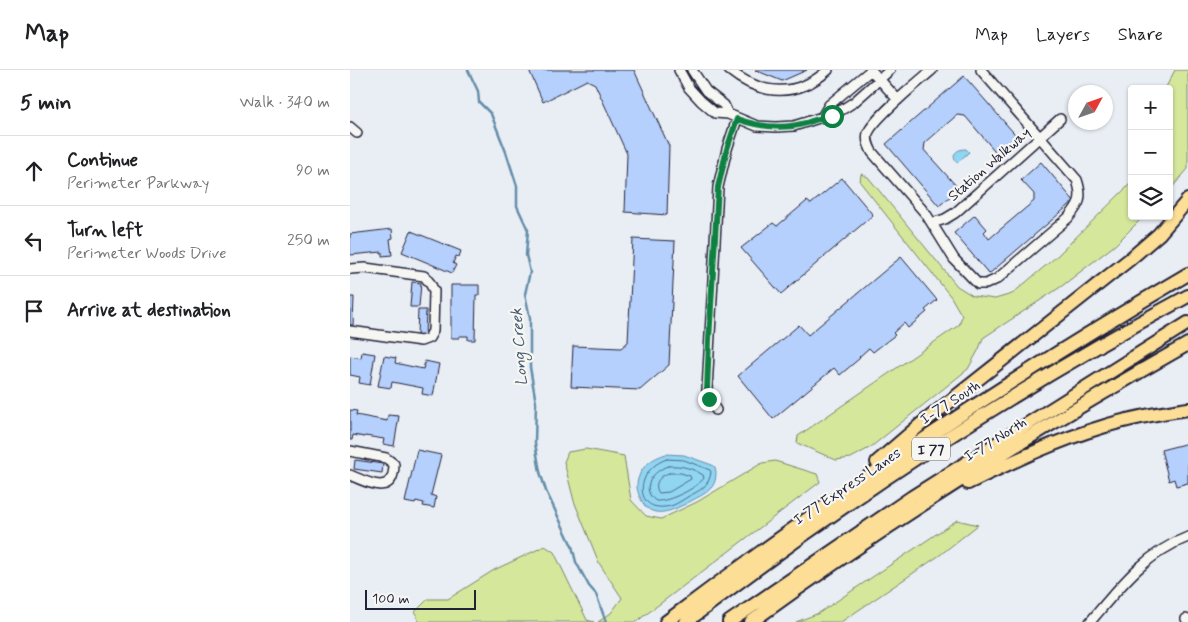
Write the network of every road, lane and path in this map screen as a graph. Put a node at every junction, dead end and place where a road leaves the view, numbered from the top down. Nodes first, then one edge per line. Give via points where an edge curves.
1 (679, 70) edge
2 (692, 70) edge
3 (729, 70) edge
4 (828, 70) edge
5 (871, 70) edge
6 (890, 70) edge
7 (932, 70) edge
8 (981, 70) edge
9 (879, 79) junction
10 (898, 100) junction
11 (728, 114) junction
12 (822, 117) junction
13 (737, 119) junction
14 (1060, 119) dead end
15 (1040, 137) junction
16 (1188, 200) edge
17 (932, 223) junction
18 (350, 269) edge
19 (1188, 274) edge
20 (1188, 296) edge
21 (1188, 323) edge
22 (350, 331) edge
23 (1188, 344) edge
24 (1188, 409) edge
25 (716, 410) dead end
26 (350, 451) edge
27 (350, 475) edge
28 (831, 502) junction
29 (919, 507) junction
30 (1188, 537) edge
31 (666, 622) edge
32 (686, 622) edge
33 (729, 622) edge
34 (751, 622) edge
35 (1090, 622) edge

1 - 11 street via 701,102 715,113
2 - 11 street via 706,91 724,105
3 - 4 street via 743,81 765,90 781,91 805,86
5 - 9 street
5 - 12 street via 829,105
6 - 9 street
7 - 10 street
8 - 15 street
9 - 10 street
9 - 12 street via 854,102 832,116
10 - 17 street via 876,122 868,133 867,142
11 - 13 street
12 - 13 street via 776,128
13 - 25 street via 721,169 716,211 707,390
14 - 15 street, Station Walkway
15 - 17 street, Station Walkway via 955,213
15 - 17 street via 1077,180 1080,200 1068,218 997,279 978,284 954,259
16 - 28 highway via 1159,234 1130,259 920,425
18 - 22 street via 424,276 434,292 433,331 428,338 420,341
19 - 28 highway, I-77 South / I 77 via 966,411
20 - 32 highway, I 77 Express Lanes / I 77 via 1066,365 927,451
21 - 33 highway, I 77 via 912,497
23 - 29 highway, I-77 North / I 77
24 - 29 highway via 1123,421 1076,435
26 - 27 street via 386,458 394,464 393,477 385,485 370,484
28 - 31 highway, I-77 South / I 77
29 - 34 highway, I-77 North / I 77
30 - 35 street via 1148,559

